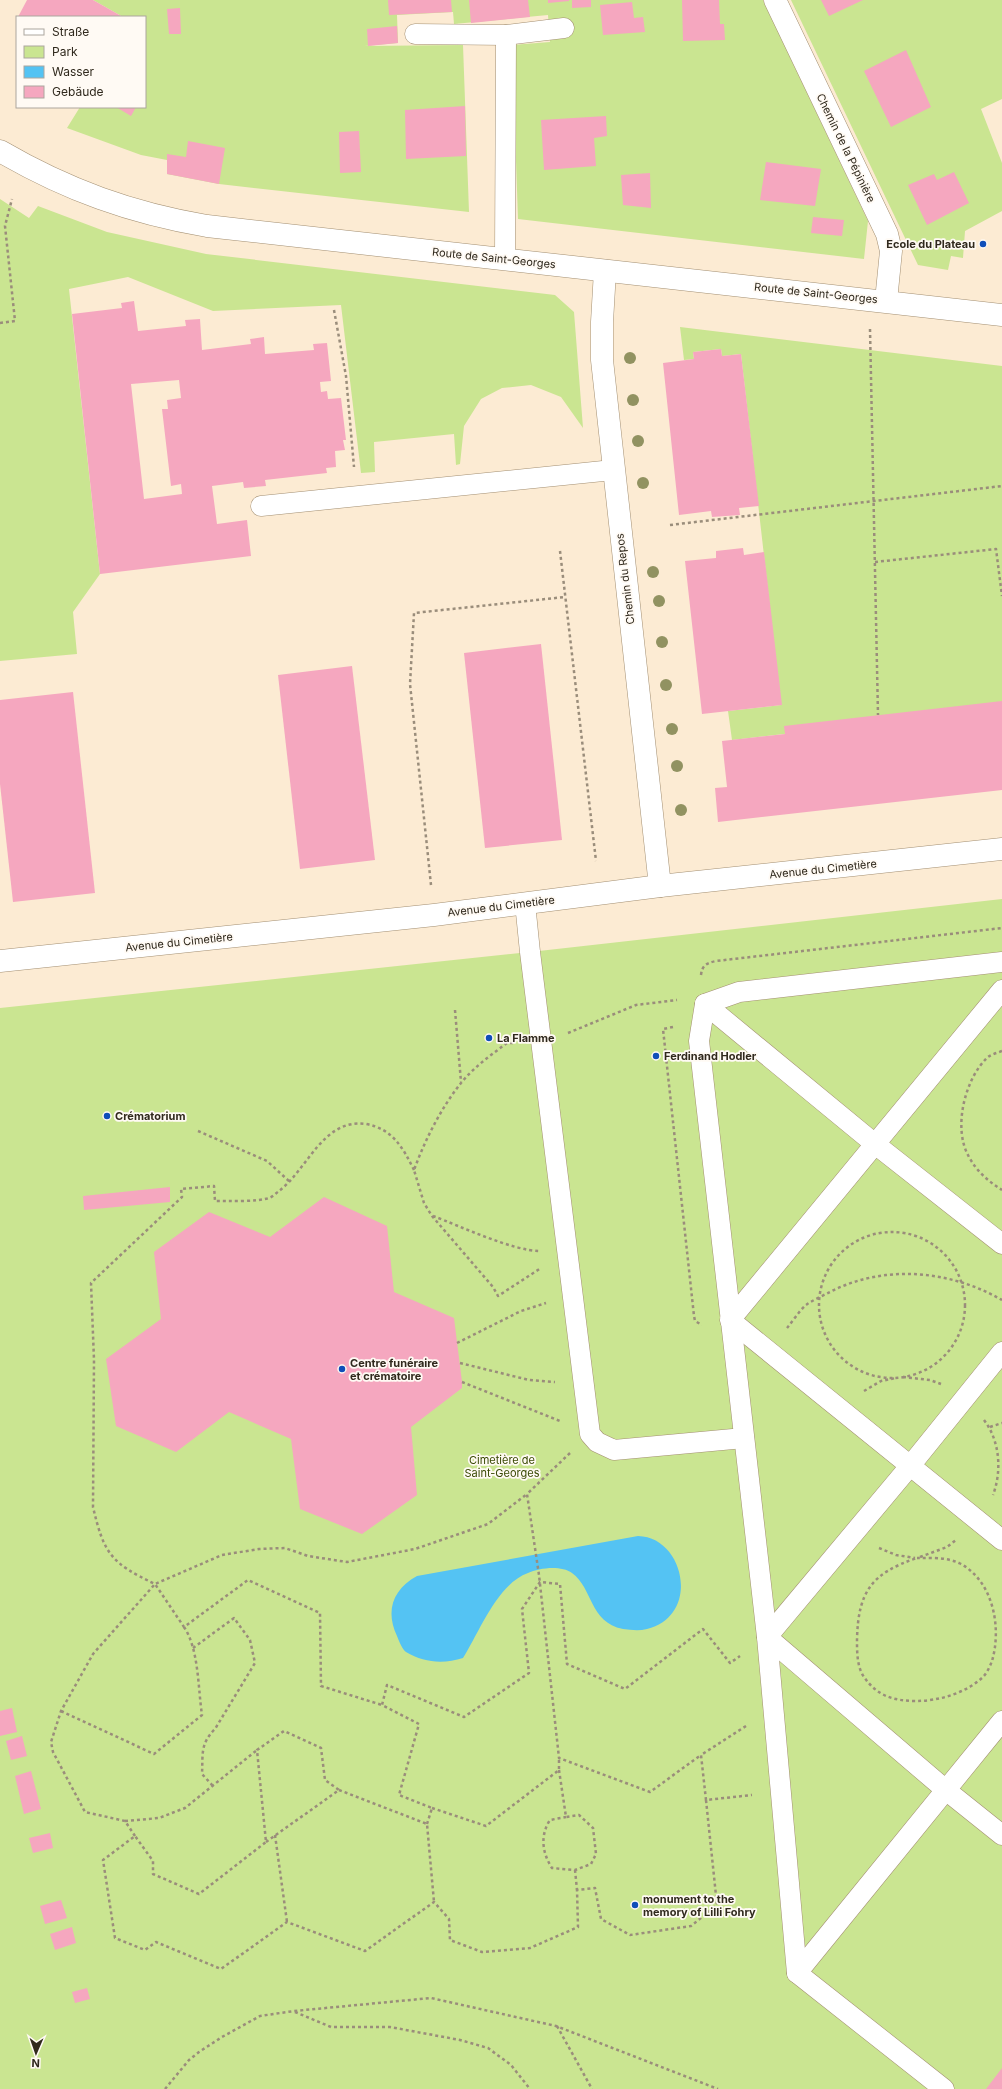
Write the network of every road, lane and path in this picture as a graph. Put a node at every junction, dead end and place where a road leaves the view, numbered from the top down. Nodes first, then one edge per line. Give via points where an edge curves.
1 (775, 0) edge
2 (564, 28) dead end
3 (415, 34) dead end
4 (506, 35) junction
5 (0, 151) edge
6 (12, 198) dead end
7 (505, 259) junction
8 (605, 270) junction
9 (886, 301) junction
10 (334, 310) dead end
11 (1002, 315) edge
12 (0, 323) edge
13 (870, 329) dead end
14 (613, 470) junction
15 (1002, 486) edge
16 (356, 496) junction
17 (874, 501) junction
18 (261, 506) dead end
19 (670, 525) dead end
20 (560, 551) dead end
21 (875, 562) junction
22 (1002, 596) edge
23 (565, 597) junction
24 (878, 715) dead end
25 (1002, 849) edge
26 (596, 862) dead end
27 (660, 886) junction
28 (525, 903) junction
29 (434, 915) junction
30 (1002, 928) edge
31 (0, 961) edge
32 (1002, 962) edge
33 (1002, 990) edge
34 (455, 1010) dead end
35 (704, 1012) junction
36 (541, 1043) junction
37 (1002, 1051) edge
38 (461, 1083) junction
39 (198, 1131) dead end
40 (875, 1144) junction
41 (414, 1170) junction
42 (290, 1182) junction
43 (1002, 1190) edge
44 (432, 1216) junction
45 (1002, 1244) edge
46 (566, 1251) junction
47 (962, 1282) junction
48 (818, 1298) junction
49 (1002, 1300) edge
50 (521, 1311) dead end
51 (730, 1320) junction
52 (457, 1343) dead end
53 (768, 1350) junction
54 (1002, 1352) edge
55 (460, 1363) dead end
56 (529, 1380) dead end
57 (462, 1382) dead end
58 (1002, 1423) edge
59 (990, 1427) dead end
60 (589, 1429) junction
61 (744, 1438) junction
62 (910, 1466) junction
63 (997, 1485) dead end
64 (1002, 1486) edge
65 (528, 1494) junction
66 (1002, 1540) edge
67 (540, 1582) junction
68 (155, 1584) junction
69 (184, 1627) junction
70 (767, 1637) junction
71 (857, 1647) joint
72 (194, 1648) junction
73 (382, 1705) junction
74 (773, 1708) junction
75 (61, 1711) junction
76 (1002, 1721) edge
77 (257, 1750) junction
78 (701, 1755) junction
79 (559, 1758) junction
80 (559, 1770) junction
81 (213, 1786) junction
82 (339, 1790) junction
83 (947, 1791) junction
84 (780, 1792) junction
85 (706, 1800) junction
86 (432, 1808) junction
87 (566, 1817) junction
88 (125, 1821) junction
89 (427, 1824) junction
90 (275, 1835) junction
91 (1002, 1835) edge
92 (134, 1836) junction
93 (266, 1842) junction
94 (575, 1870) junction
95 (577, 1890) junction
96 (434, 1902) junction
97 (287, 1922) junction
98 (797, 1973) junction
99 (294, 2011) junction
100 (556, 2026) junction
101 (165, 2089) edge
102 (530, 2089) edge
103 (592, 2089) edge
104 (718, 2089) edge
105 (944, 2089) edge

1 - 9 street, Chemin de la Pépinière via 887,234 891,251
2 - 4 lane
3 - 4 lane
4 - 7 lane
5 - 7 street, Route de Saint-Georges via 58,183 121,206 178,221
6 - 12 path via 5,226 14,321
7 - 8 street, Route de Saint-Georges
8 - 9 street, Route de Saint-Georges
8 - 14 street, Chemin du Repos via 602,360
9 - 11 street, Route de Saint-Georges
10 - 16 path via 346,376
13 - 17 path
14 - 16 lane
14 - 27 street, Chemin du Repos
15 - 17 path
16 - 18 lane
17 - 19 path
17 - 21 path
20 - 23 path
21 - 22 path via 996,549
21 - 24 path
23 - 26 path
23 - 29 path via 414,613 410,684
25 - 27 street, Avenue du Cimetière
27 - 28 street, Avenue du Cimetière
28 - 29 street, Avenue du Cimetière
28 - 36 lane
29 - 31 street, Avenue du Cimetière
30 - 35 path via 705,964 701,976
32 - 35 lane via 739,992
33 - 40 lane
34 - 38 path
35 - 36 path via 682,999 636,1005
35 - 40 lane
35 - 51 lane via 699,1041
35 - 51 path via 663,1029 695,1321 703,1326
36 - 38 path via 507,1043
36 - 46 lane
37 - 43 path via 989,1056 978,1067 965,1101 962,1118 963,1135 975,1168
38 - 41 path via 446,1104
39 - 42 path via 267,1161
40 - 45 lane
40 - 51 lane
41 - 42 path via 394,1136 382,1129 355,1123 341,1126 327,1137
41 - 44 path via 424,1203
42 - 68 path via 270,1198 215,1201 214,1186 181,1189 182,1197 91,1283 94,1360 93,1507 98,1528 118,1563 128,1571
44 - 46 path via 531,1251
44 - 46 path via 498,1296
46 - 60 lane
47 - 48 path via 930,1275 888,1274 865,1278
47 - 48 path via 954,1265 930,1241 896,1231 877,1232 844,1248 823,1277
47 - 48 path via 965,1326 959,1339 949,1353 936,1364 920,1372 899,1377 877,1376 865,1372 836,1353 822,1329
47 - 49 path via 990,1292
48 - 53 path via 806,1306
50 - 52 path
51 - 53 lane
51 - 61 lane
53 - 62 lane
54 - 62 lane
55 - 56 path
57 - 60 path via 554,1420
58 - 59 path
60 - 61 lane via 597,1442 614,1450
60 - 65 path
61 - 70 lane
62 - 66 lane
62 - 70 lane
63 - 64 path
65 - 67 path
65 - 68 path via 488,1524 415,1549 347,1562 308,1556 285,1548 259,1549 222,1555
67 - 70 path via 560,1584 567,1664 625,1689 703,1629 730,1663
67 - 73 path via 522,1609 529,1673 464,1717 387,1685
67 - 79 path
68 - 69 path
68 - 75 path via 93,1654
69 - 72 path via 191,1636
69 - 73 path via 248,1580 320,1613 322,1686
70 - 74 lane
70 - 83 lane
71 - 71 path via 862,1675 871,1687 884,1696 911,1701 946,1697 972,1685 984,1676 996,1654 999,1637 997,1611 992,1596 968,1569 958,1563 942,1559 917,1558 895,1565 870,1586 860,1609
72 - 75 path via 202,1715 154,1754
72 - 81 path via 234,1618 250,1640 255,1663 203,1746 202,1774
73 - 86 path via 419,1724 398,1794
74 - 78 path
74 - 84 lane
75 - 88 path via 51,1742 53,1752 84,1812
76 - 83 lane
77 - 81 path
77 - 82 path via 284,1731 321,1748 325,1780
77 - 93 path
78 - 79 path via 650,1792
78 - 85 path
79 - 80 path
80 - 86 path via 486,1826
80 - 87 path
81 - 88 path via 185,1808 159,1818
82 - 89 path
82 - 90 path
83 - 91 lane
83 - 98 lane
84 - 85 path
84 - 98 lane
85 - 95 path via 717,1905 691,1926 630,1935 601,1919 594,1888
86 - 89 path
87 - 94 path via 580,1815 593,1828 596,1854 591,1864
87 - 94 path via 550,1820 544,1830 546,1858 552,1868
88 - 92 path
89 - 96 path
90 - 93 path
90 - 97 path
92 - 93 path via 153,1862 153,1874 198,1894
92 - 97 path via 103,1860 115,1938 145,1950 156,1942 221,1969
94 - 95 path
95 - 96 path via 578,1927 530,1948 482,1952 450,1940 449,1919
96 - 97 path via 365,1951
98 - 105 lane
99 - 100 path via 431,1998
99 - 101 path via 260,2016 222,2037 189,2060
99 - 102 path via 331,2027 390,2026 488,2048 511,2065
100 - 103 path
100 - 104 path

